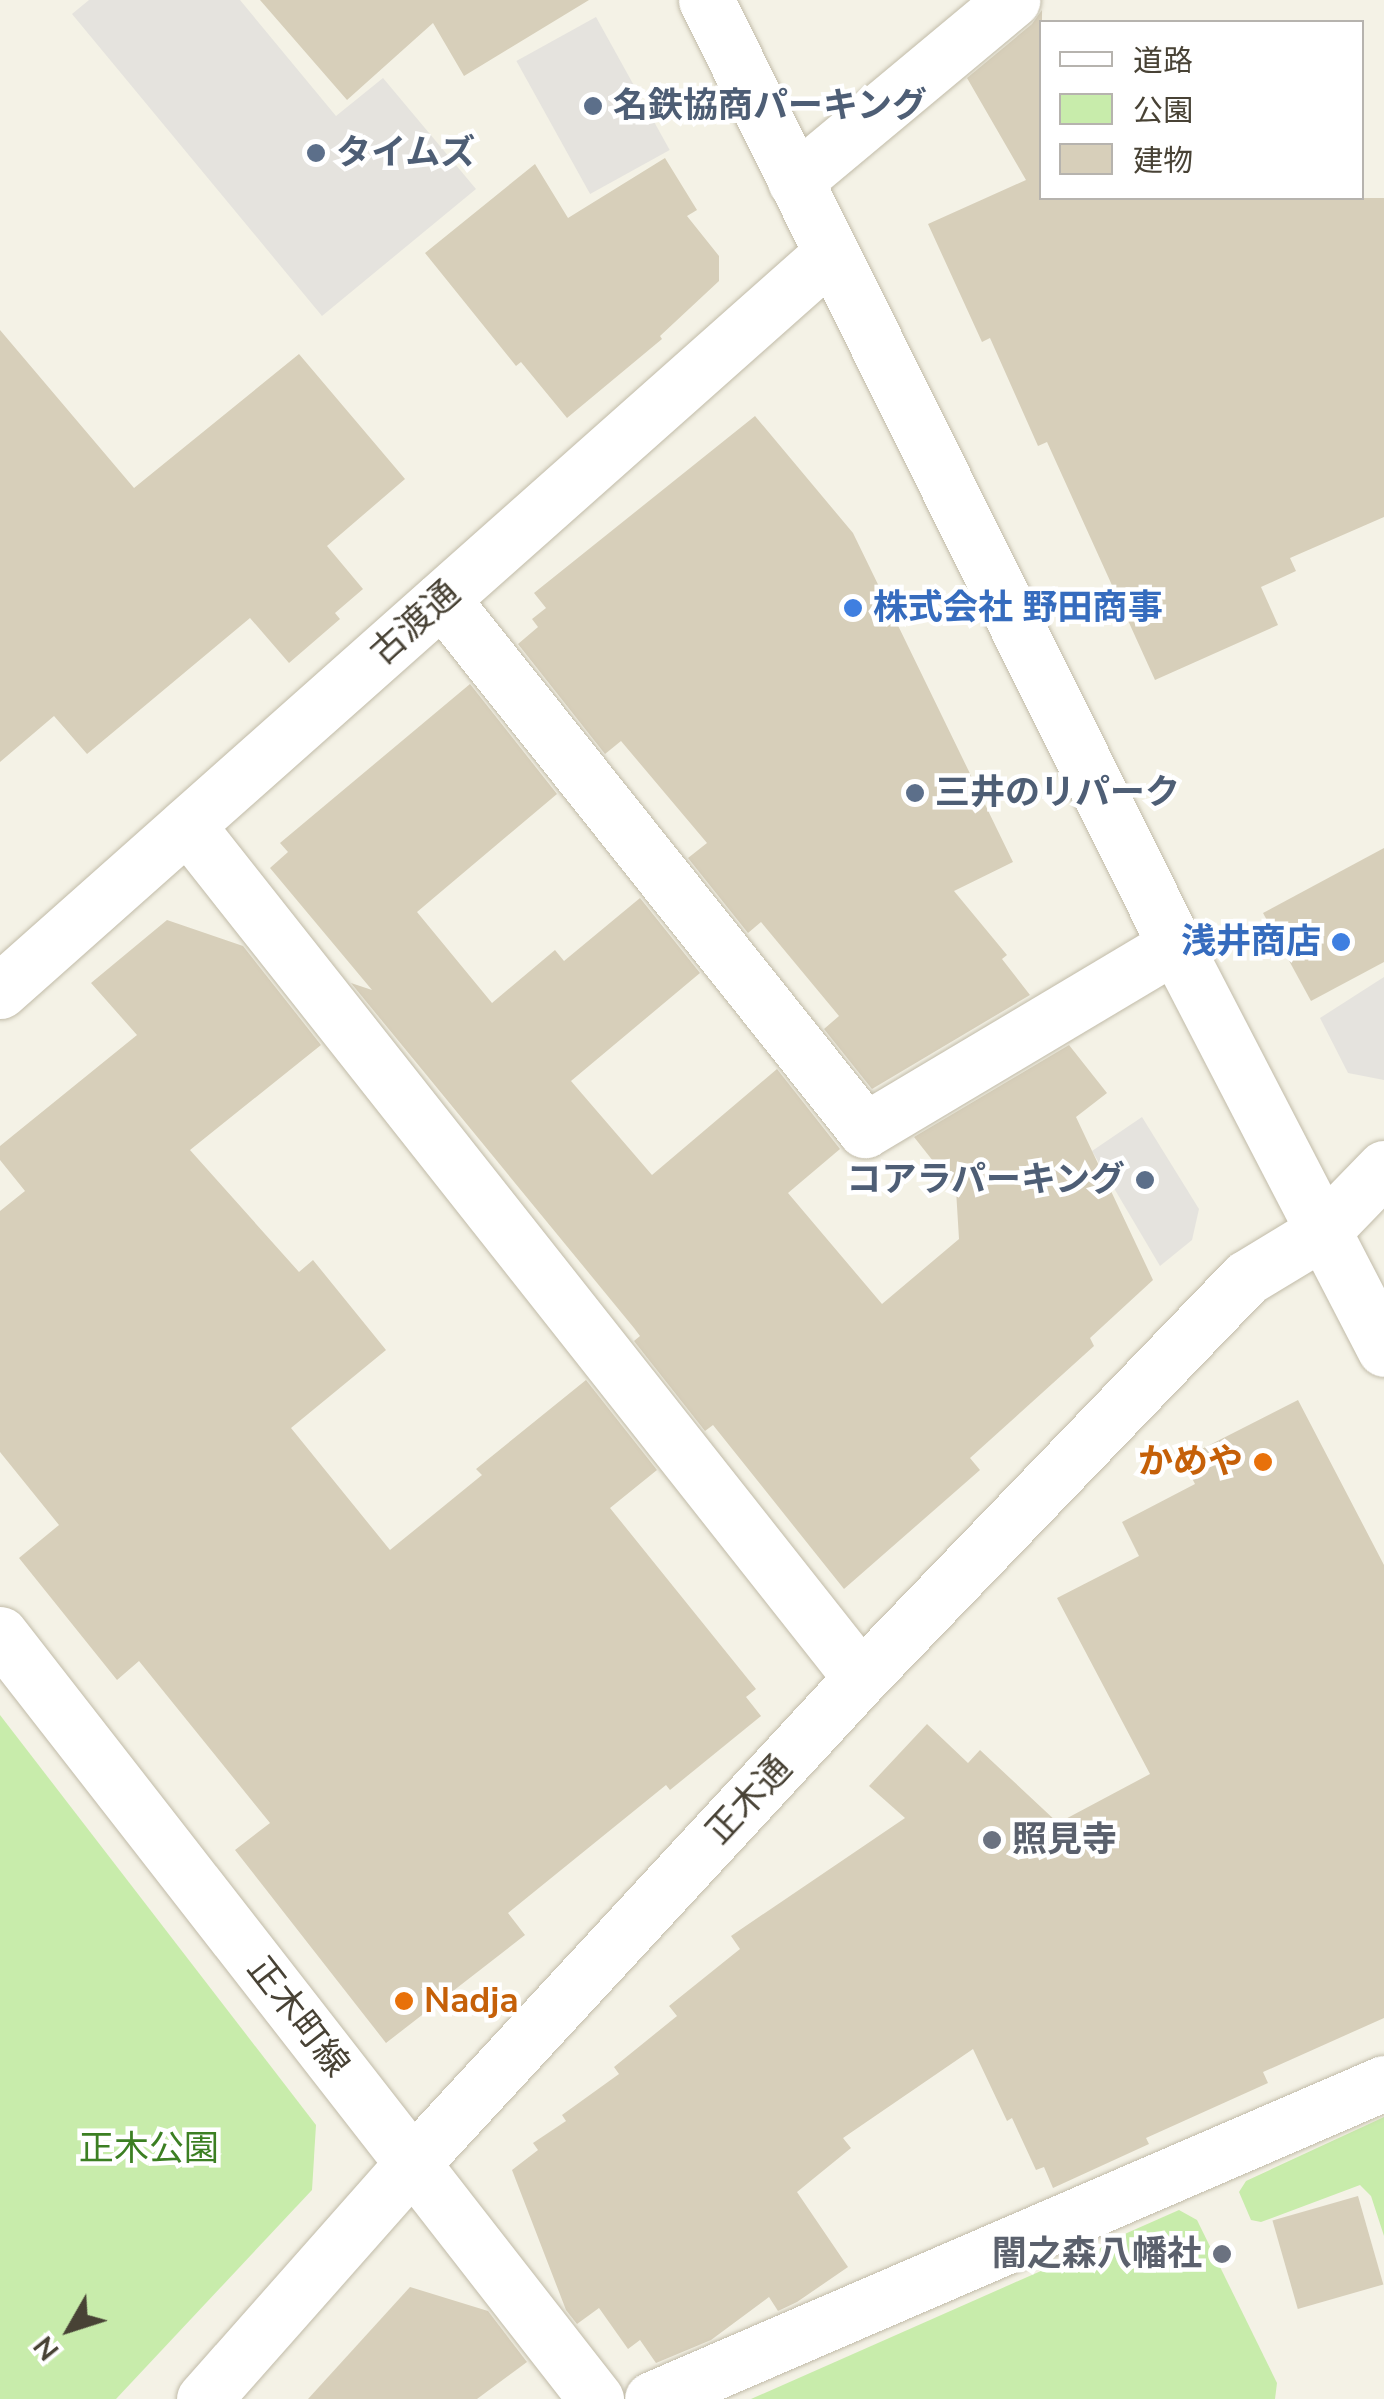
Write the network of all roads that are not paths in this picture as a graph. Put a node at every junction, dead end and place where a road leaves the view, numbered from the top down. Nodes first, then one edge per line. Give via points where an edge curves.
1 (706, 0) edge
2 (1012, 0) edge
3 (795, 182) junction
4 (830, 255) junction
5 (442, 599) junction
6 (187, 825) junction
7 (1174, 944) junction
8 (0, 991) edge
9 (1384, 1168) edge
10 (1322, 1232) junction
11 (1384, 1349) edge
12 (0, 1634) edge
13 (861, 1678) junction
14 (1384, 2083) edge
15 (412, 2164) junction
16 (204, 2399) edge
17 (596, 2399) edge
18 (652, 2399) edge

1 - 3 street
2 - 3 street
3 - 4 street
4 - 5 street, 古渡通
4 - 7 street
5 - 6 street, 古渡通
5 - 7 street via 865,1130
6 - 8 street, 古渡通
6 - 13 street
7 - 10 street
9 - 10 street, 正木通
10 - 11 street
10 - 13 street, 正木通 via 1246,1278
12 - 15 street, 正木町線
13 - 15 street, 正木通
14 - 18 street
15 - 16 street, 正木通
15 - 17 street, 正木町線

